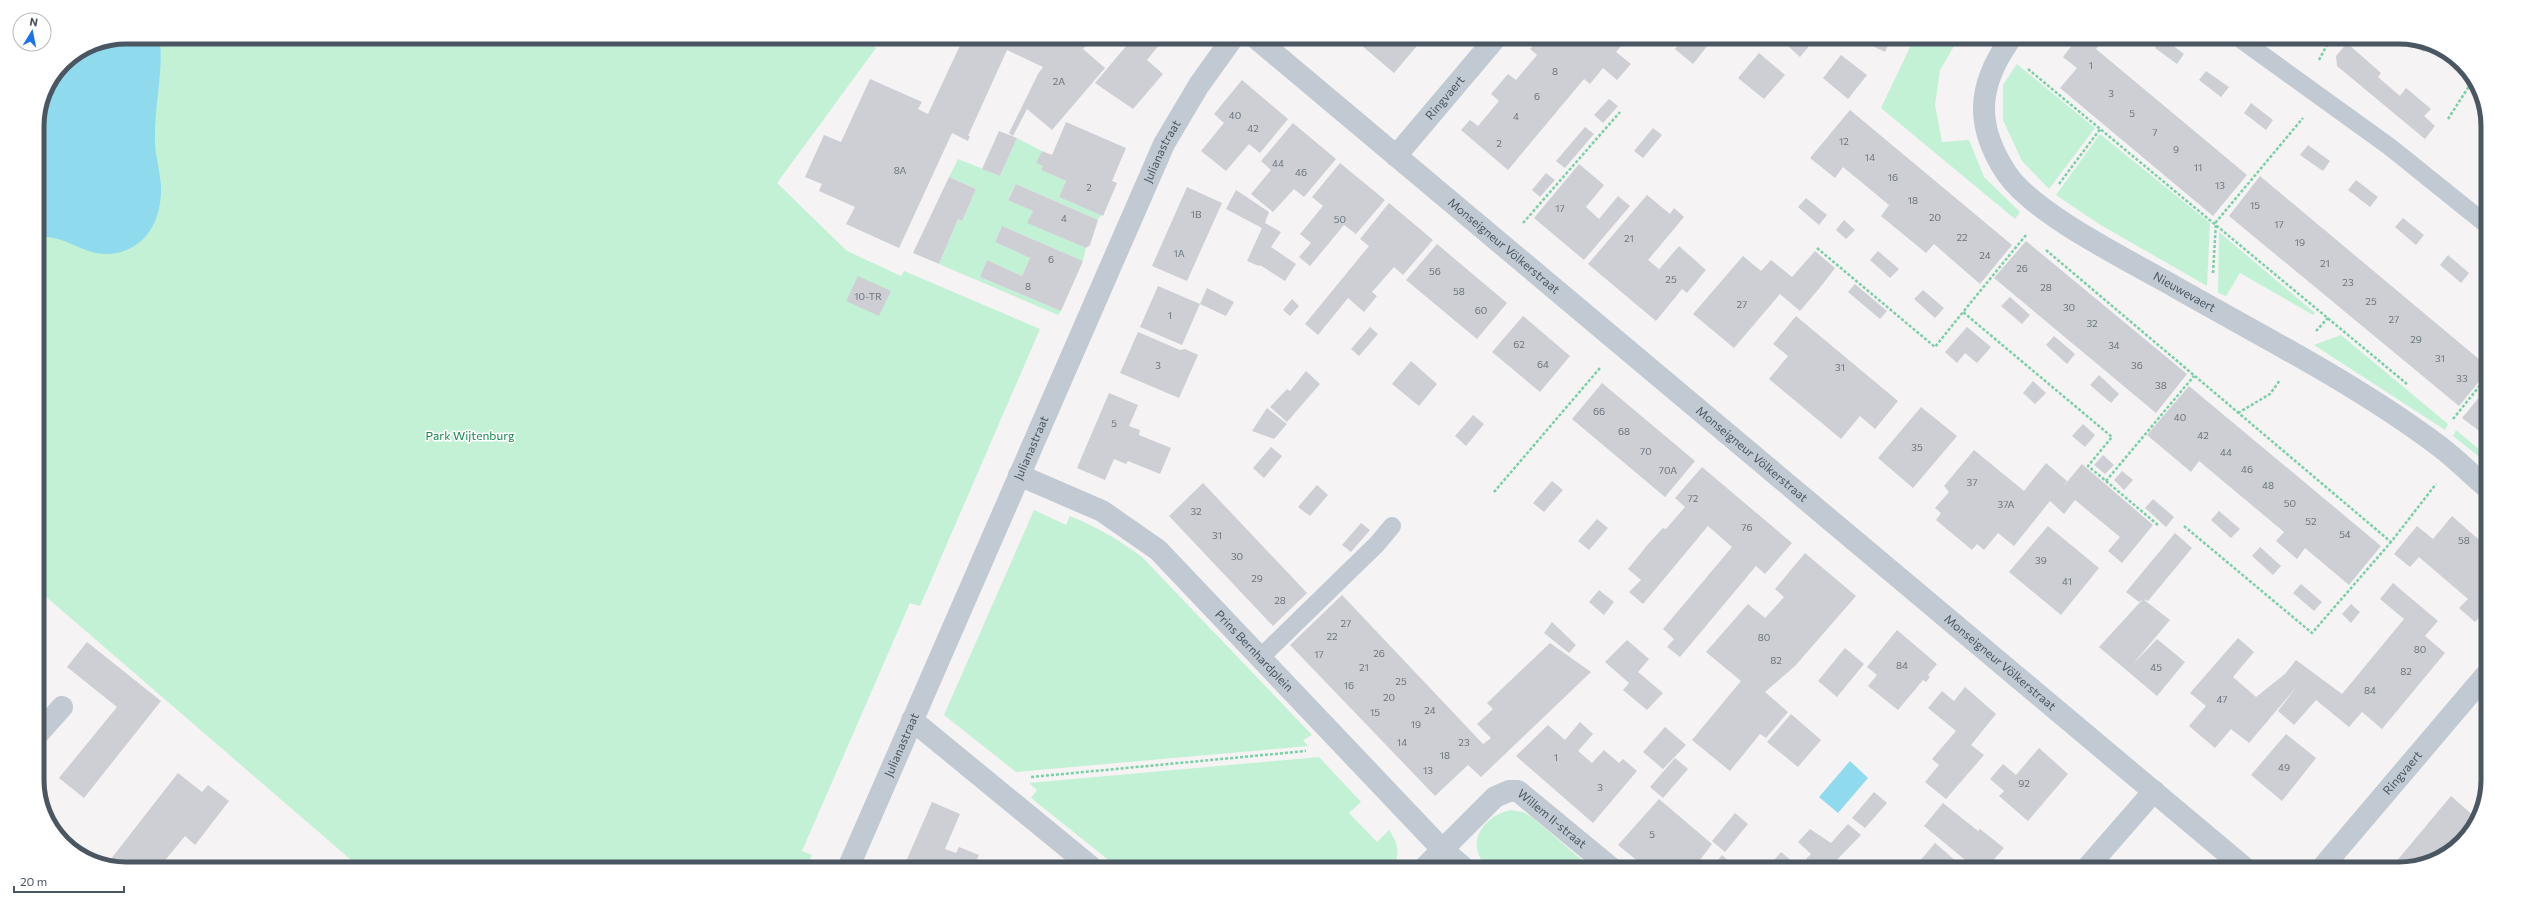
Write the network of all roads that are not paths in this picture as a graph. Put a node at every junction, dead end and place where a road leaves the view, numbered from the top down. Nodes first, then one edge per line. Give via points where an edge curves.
1 (1228, 44) edge
2 (1263, 44) edge
3 (1491, 44) edge
4 (2248, 44) edge
5 (2007, 45) edge
6 (1396, 156) junction
7 (2481, 220) edge
8 (1019, 475) junction
9 (2481, 483) edge
10 (1392, 526) dead end
11 (1260, 658) junction
12 (2481, 681) edge
13 (62, 707) dead end
14 (912, 720) junction
15 (44, 727) edge
16 (2154, 791) junction
17 (1442, 848) junction
18 (851, 862) edge
19 (1085, 862) edge
20 (1429, 862) edge
21 (1457, 862) edge
22 (1604, 862) edge
23 (2093, 862) edge
24 (2238, 862) edge
25 (2328, 862) edge

1 - 8 street, Julianastraat via 1199,85 1164,144
2 - 6 street, Monseigneur Völkerstraat
3 - 6 street, Ringvaert
4 - 7 lane via 2390,147
5 - 9 street, Nieuwevaert via 1988,79 1983,114 1994,151 2008,175 2042,207 2087,236 2368,398 2440,446
6 - 16 street, Monseigneur Völkerstraat
8 - 11 street, Prins Bernhardplein via 1102,511 1158,550
8 - 14 street, Julianastraat
10 - 11 lane via 1377,544
11 - 17 street, Prins Bernhardplein
12 - 25 street, Ringvaert
13 - 15 street
14 - 18 street, Julianastraat
14 - 19 street
16 - 23 street
16 - 24 street, Monseigneur Völkerstraat
17 - 20 street
17 - 21 street
17 - 22 street, Willem II-straat via 1495,797 1509,791 1518,791

